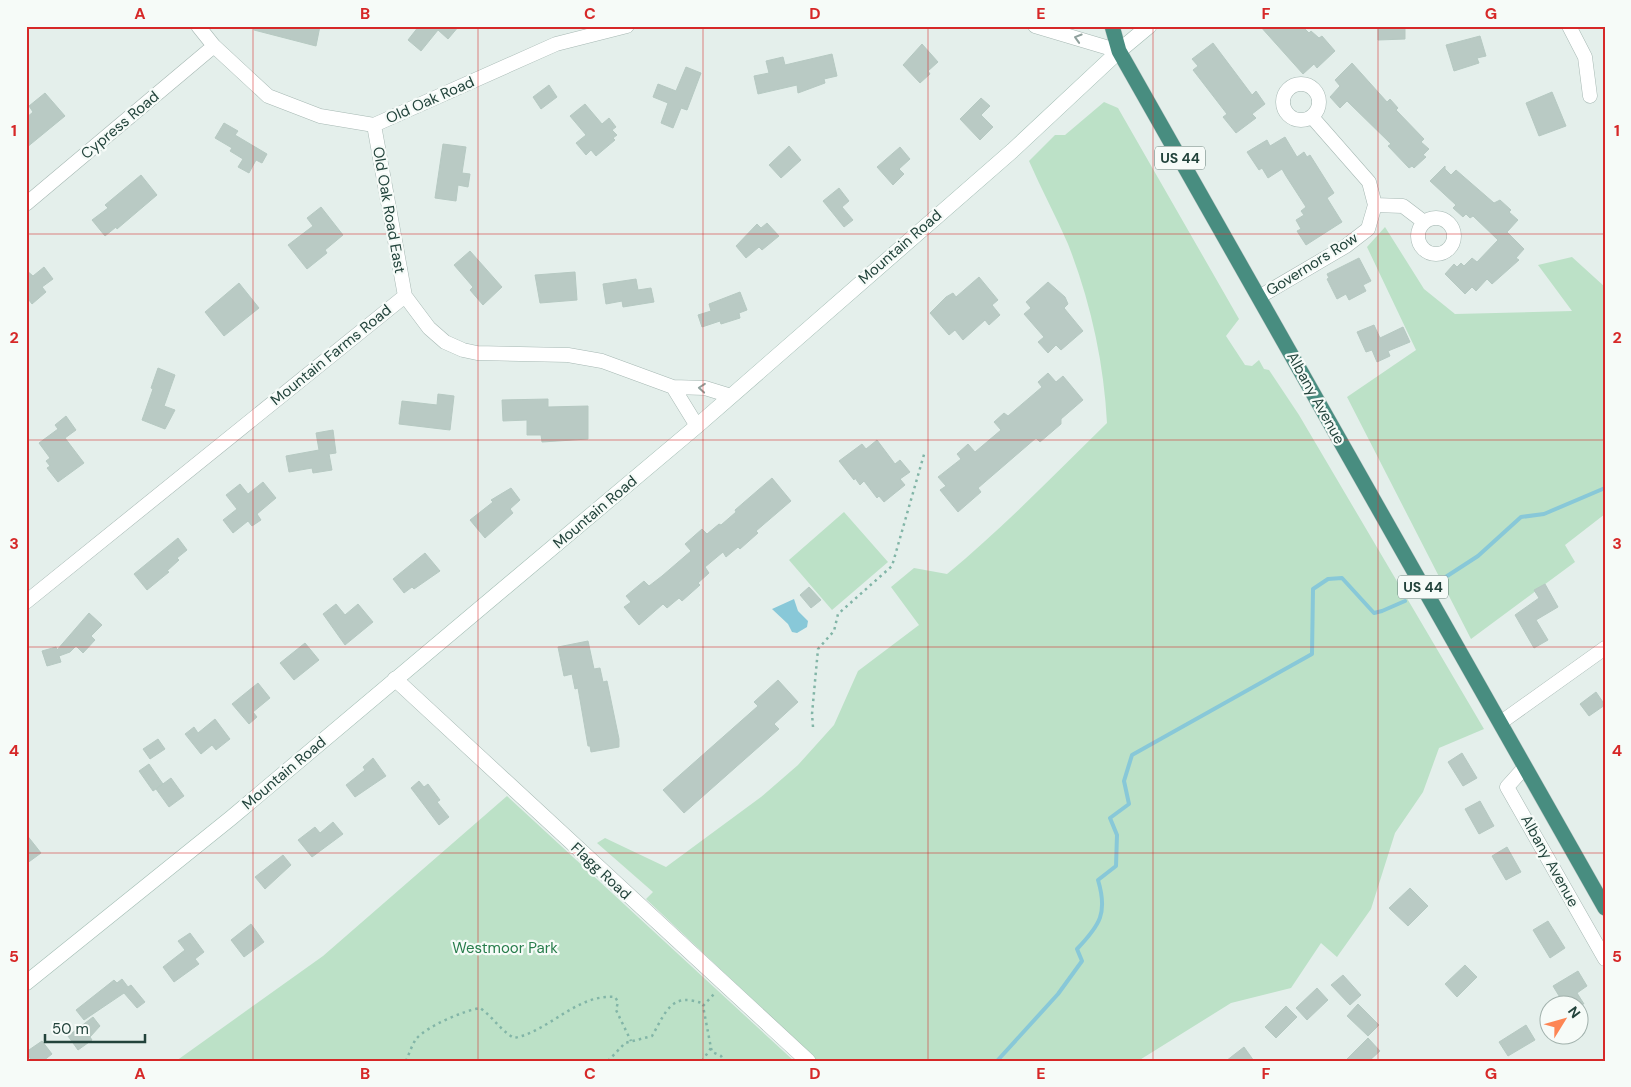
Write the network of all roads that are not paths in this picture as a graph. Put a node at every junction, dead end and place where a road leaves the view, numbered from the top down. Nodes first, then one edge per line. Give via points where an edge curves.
1 (198, 26) edge
2 (627, 26) edge
3 (1036, 26) edge
4 (1112, 26) edge
5 (1150, 26) edge
6 (1569, 26) edge
7 (214, 46) junction
8 (1120, 51) junction
9 (1590, 96) dead end
10 (1312, 117) dead end
11 (374, 125) junction
12 (26, 204) edge
13 (1375, 205) junction
14 (1424, 222) dead end
15 (405, 296) junction
16 (1259, 297) junction
17 (672, 387) junction
18 (730, 396) junction
19 (697, 426) junction
20 (26, 602) edge
21 (1605, 648) edge
22 (395, 679) junction
23 (1500, 723) junction
24 (1525, 767) junction
25 (1605, 908) edge
26 (1605, 959) edge
27 (26, 983) edge
28 (808, 1061) edge

1 - 7 street, Old Oak Road
2 - 11 street, Old Oak Road via 556,44
8 -> 3 street
4 - 8 highway, Albany Avenue / US 44
5 - 8 main road, Mountain Road
6 - 9 street via 1585,58
7 - 11 street, Old Oak Road via 268,96 320,116
7 - 12 street, Cypress Road
8 - 16 highway, Albany Avenue / US 44
8 - 18 main road, Mountain Road via 1012,151
10 - 13 street via 1369,182
11 - 15 street, Old Oak Road East
13 - 14 street via 1403,206
13 - 16 street, Governors Row via 1368,228 1346,246
15 - 17 street, Mountain Farms Road via 429,328 445,342 463,350 568,355 602,361
15 - 20 street, Mountain Farms Road
16 - 23 highway, Albany Avenue / US 44
18 -> 17 street, Mountain Farms Road via 705,388
17 - 19 street
18 - 19 main road, Mountain Road
19 - 22 main road, Mountain Road
21 - 23 street
22 - 27 main road, Mountain Road via 231,818
22 - 28 main road, Flagg Road
23 - 24 highway, Albany Avenue / US 44
24 - 25 highway, Albany Avenue / US 44
24 - 26 street, Albany Avenue via 1508,787

